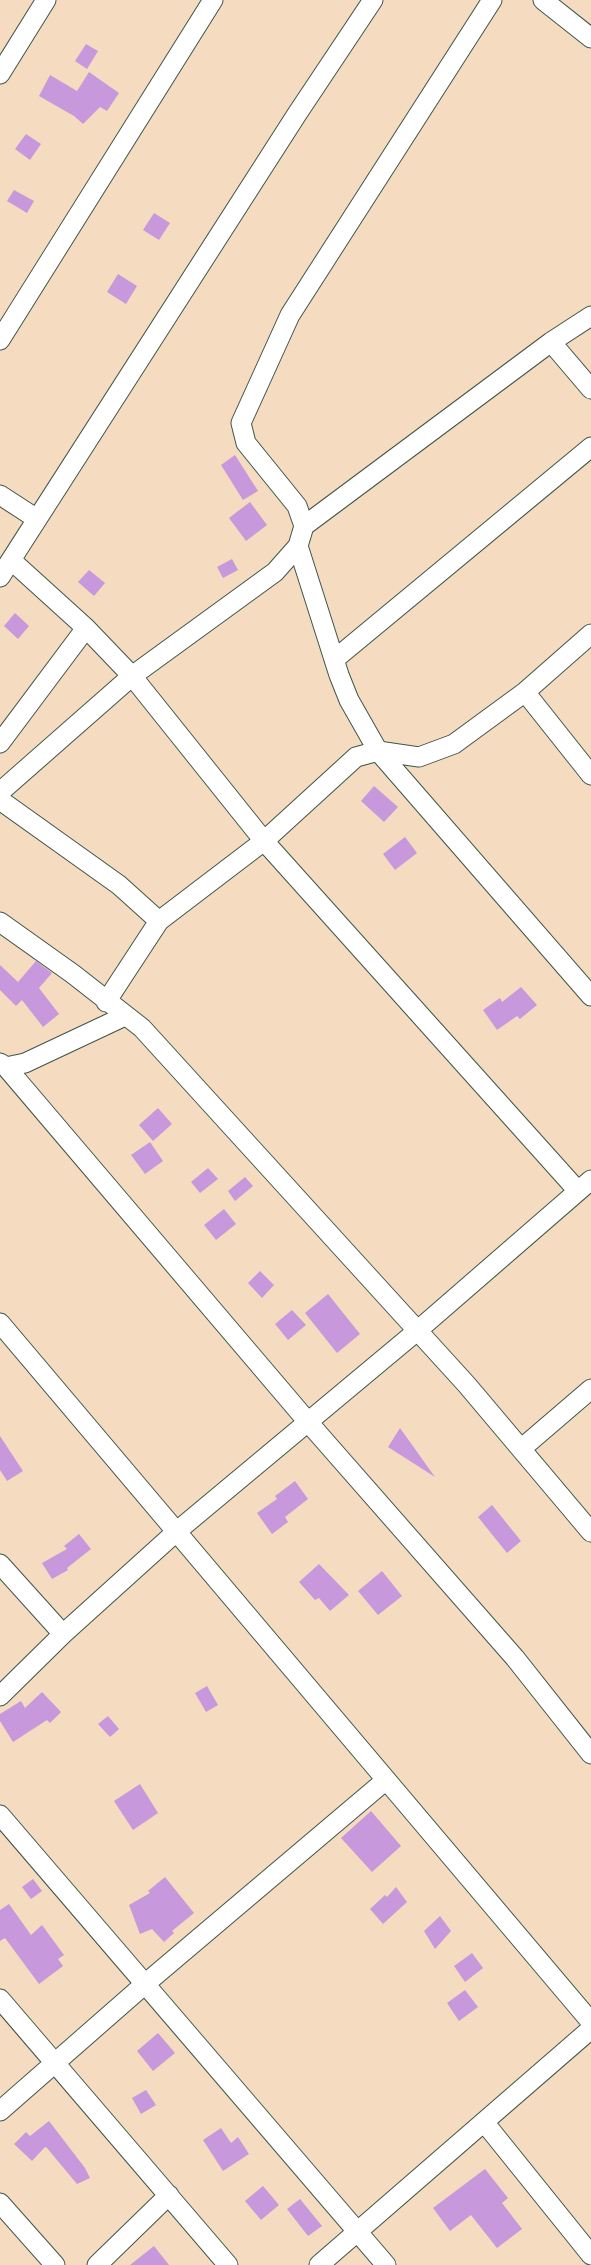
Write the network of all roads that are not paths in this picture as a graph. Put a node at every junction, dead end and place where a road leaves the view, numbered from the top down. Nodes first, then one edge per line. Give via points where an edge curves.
1 (46, 0) edge
2 (213, 0) edge
3 (373, 0) edge
4 (492, 0) edge
5 (543, 0) edge
6 (591, 38) edge
7 (0, 74) edge
8 (591, 316) edge
9 (0, 340) edge
10 (551, 342) junction
11 (591, 389) edge
12 (591, 447) edge
13 (0, 495) edge
14 (37, 519) junction
15 (304, 526) junction
16 (298, 546) junction
17 (11, 560) junction
18 (0, 577) edge
19 (86, 628) junction
20 (591, 634) edge
21 (335, 659) junction
22 (132, 676) junction
23 (524, 692) junction
24 (0, 743) edge
25 (378, 751) junction
26 (591, 775) edge
27 (0, 792) edge
28 (0, 800) edge
29 (264, 841) junction
30 (159, 921) junction
31 (0, 922) edge
32 (591, 996) edge
33 (106, 1002) junction
34 (125, 1016) junction
35 (3, 1065) edge
36 (585, 1185) edge
37 (0, 1323) edge
38 (417, 1331) junction
39 (591, 1389) edge
40 (308, 1422) junction
41 (521, 1449) junction
42 (176, 1532) junction
43 (591, 1532) edge
44 (0, 1564) edge
45 (63, 1634) junction
46 (0, 1696) edge
47 (591, 1754) edge
48 (386, 1780) junction
49 (0, 1815) edge
50 (145, 1984) junction
51 (0, 1999) edge
52 (591, 2022) edge
53 (591, 2029) edge
54 (56, 2063) junction
55 (0, 2111) edge
56 (484, 2122) junction
57 (169, 2195) junction
58 (0, 2203) edge
59 (358, 2232) junction
60 (591, 2255) edge
61 (55, 2265) edge
62 (97, 2265) edge
63 (228, 2265) edge
64 (319, 2265) edge
65 (386, 2265) edge

1 - 7 street
2 - 9 street
3 - 14 street
4 - 15 street via 290,315 241,423 246,443 297,506
5 - 6 street
8 - 10 street
10 - 11 street
10 - 15 street
12 - 21 street
13 - 14 street
14 - 17 street
15 - 16 street
16 - 21 street
16 - 22 street via 275,572
17 - 18 street
17 - 19 street
19 - 22 street
19 - 24 street
20 - 23 street
21 - 25 street via 349,700
22 - 27 street
22 - 29 street
23 - 25 street via 454,744 418,757
23 - 26 street
25 - 29 street via 356,757
25 - 32 street
28 - 30 street via 119,885
29 - 30 street
29 - 36 street
30 - 33 street
31 - 33 street via 73,974
33 - 34 street
34 - 35 street via 24,1063
34 - 38 street via 142,1028
35 - 40 street
36 - 38 street
37 - 42 street
38 - 40 street
38 - 41 street
39 - 41 street
40 - 42 street
40 - 47 street via 515,1658
41 - 43 street
42 - 45 street
42 - 48 street
44 - 45 street
45 - 46 street
48 - 50 street
48 - 52 street
49 - 50 street
50 - 54 street
50 - 59 street
51 - 54 street
53 - 56 street
54 - 55 street
54 - 57 street
56 - 59 street
56 - 60 street
57 - 62 street
57 - 63 street
58 - 61 street
59 - 64 street
59 - 65 street

